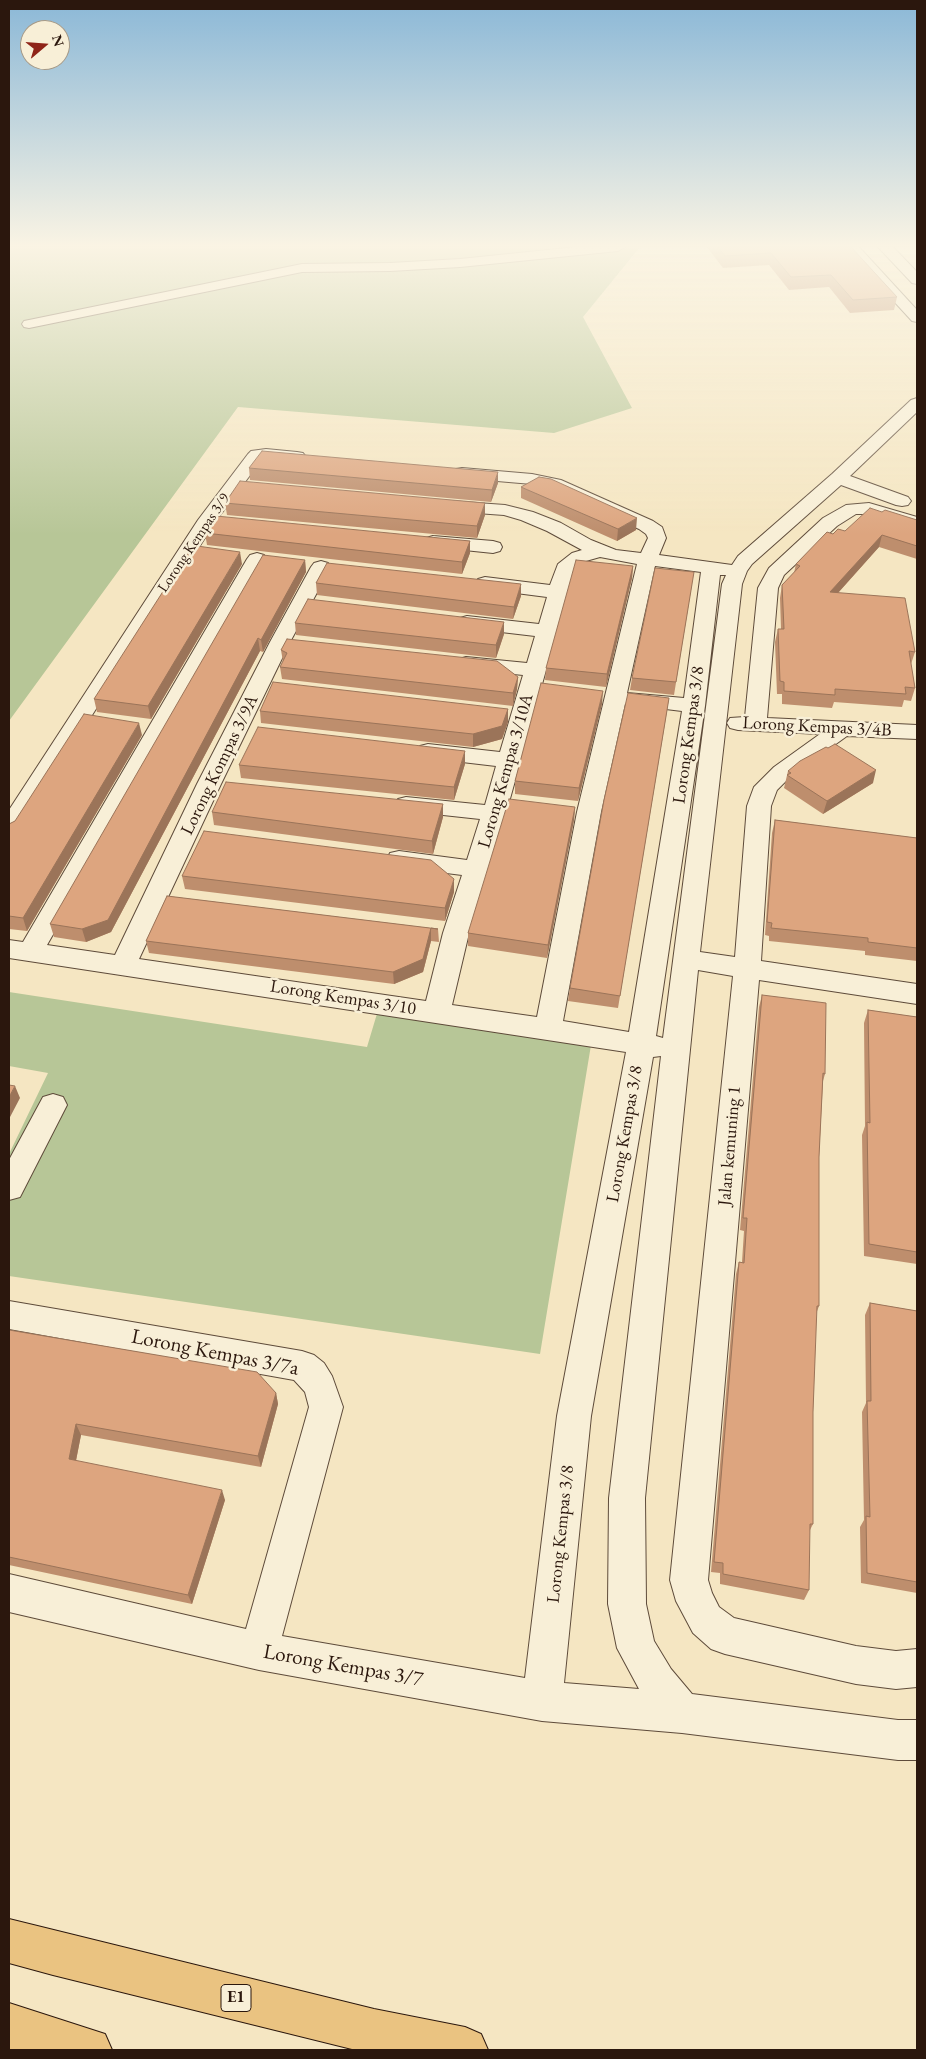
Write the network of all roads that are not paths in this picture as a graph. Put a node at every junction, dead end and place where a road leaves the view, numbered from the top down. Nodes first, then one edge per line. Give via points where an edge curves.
1 (917, 403) edge
2 (314, 459) edge
3 (440, 471) edge
4 (517, 478) junction
5 (838, 478) junction
6 (429, 504) edge
7 (917, 506) edge
8 (505, 510) junction
9 (917, 523) edge
10 (414, 540) edge
11 (493, 547) junction
12 (592, 548) junction
13 (257, 559) dead end
14 (647, 560) junction
15 (322, 567) edge
16 (724, 569) junction
17 (558, 592) junction
18 (449, 620) edge
19 (547, 631) junction
20 (446, 660) edge
21 (538, 682) junction
22 (606, 696) junction
23 (705, 713) junction
24 (755, 725) junction
25 (842, 729) junction
26 (917, 732) edge
27 (411, 749) edge
28 (508, 760) junction
29 (386, 802) edge
30 (502, 806) junction
31 (9, 828) edge
32 (380, 856) edge
33 (477, 869) junction
34 (19, 950) edge
35 (686, 959) junction
36 (123, 965) junction
37 (747, 967) junction
38 (917, 994) edge
39 (437, 1012) junction
40 (548, 1029) junction
41 (641, 1044) junction
42 (677, 1050) junction
43 (53, 1105) dead end
44 (9, 1188) edge
45 (9, 1315) edge
46 (9, 1593) edge
47 (259, 1651) junction
48 (917, 1668) edge
49 (542, 1701) junction
50 (682, 1713) junction
51 (917, 1740) edge
52 (9, 1941) edge
53 (9, 2026) edge
54 (89, 2050) edge
55 (465, 2050) edge

1 - 5 street
2 - 31 street, Lorong Kempas 3/9 via 257,455 243,486 217,520 90,720
3 - 4 street
4 - 8 street
4 - 14 street via 555,484 646,525 657,538
5 - 7 street
5 - 16 street via 745,560
6 - 8 street
8 - 11 street
8 - 12 street via 540,520
9 - 24 street via 869,508 852,509 830,522 776,572 768,588
10 - 11 street
11 - 17 street via 474,582
12 - 14 street
12 - 17 street, Lorong Kempas 3/10A via 565,568
13 - 34 street via 149,728
14 - 16 street
14 - 22 street
15 - 36 street, Lorong Kompas 3/9A via 312,604 246,730 166,897
16 - 23 street, Lorong Kempas 3/8
17 - 19 street, Lorong Kempas 3/10A
18 - 19 street
19 - 21 street, Lorong Kempas 3/10A
20 - 21 street
21 - 28 street, Lorong Kempas 3/10A via 512,714
22 - 23 street, Lorong Kempas 3/4B
22 - 40 street via 580,811
23 - 24 street, Lorong Kempas 3/4B
23 - 35 street
23 - 41 street, Lorong Kempas 3/8
24 - 25 street, Lorong Kempas 3/4B
25 - 26 street, Lorong Kempas 3/4B
25 - 37 street, Jalan kemuning 1 via 766,787 760,806
27 - 28 street
28 - 30 street, Lorong Kempas 3/10A
29 - 30 street
30 - 33 street, Lorong Kempas 3/10A
32 - 33 street
33 - 39 street, Lorong Kempas 3/10A via 446,932
34 - 36 street, Lorong Kempas 3/10
35 - 37 street
35 - 42 street
36 - 39 street, Lorong Kempas 3/10
37 - 38 street
37 - 48 street, Jalan kemuning 1 via 689,1580 695,1601 706,1620 725,1635 856,1665 896,1670
39 - 40 street, Lorong Kempas 3/10
40 - 41 street, Lorong Kempas 3/10
41 - 42 street, Lorong Kempas 3/10
41 - 49 street, Lorong Kempas 3/8 via 574,1416
42 - 50 street via 630,1458 626,1604 636,1648 657,1683
43 - 44 street
45 - 47 street, Lorong Kempas 3/7a via 302,1366 312,1374 326,1407
46 - 47 street, Lorong Kempas 3/7
47 - 49 street, Lorong Kempas 3/7
49 - 50 street, Lorong Kempas 3/7
50 - 51 street, Lorong Kempas 3/7
52 - 55 highway, E1 via 365,2030
53 - 54 highway

